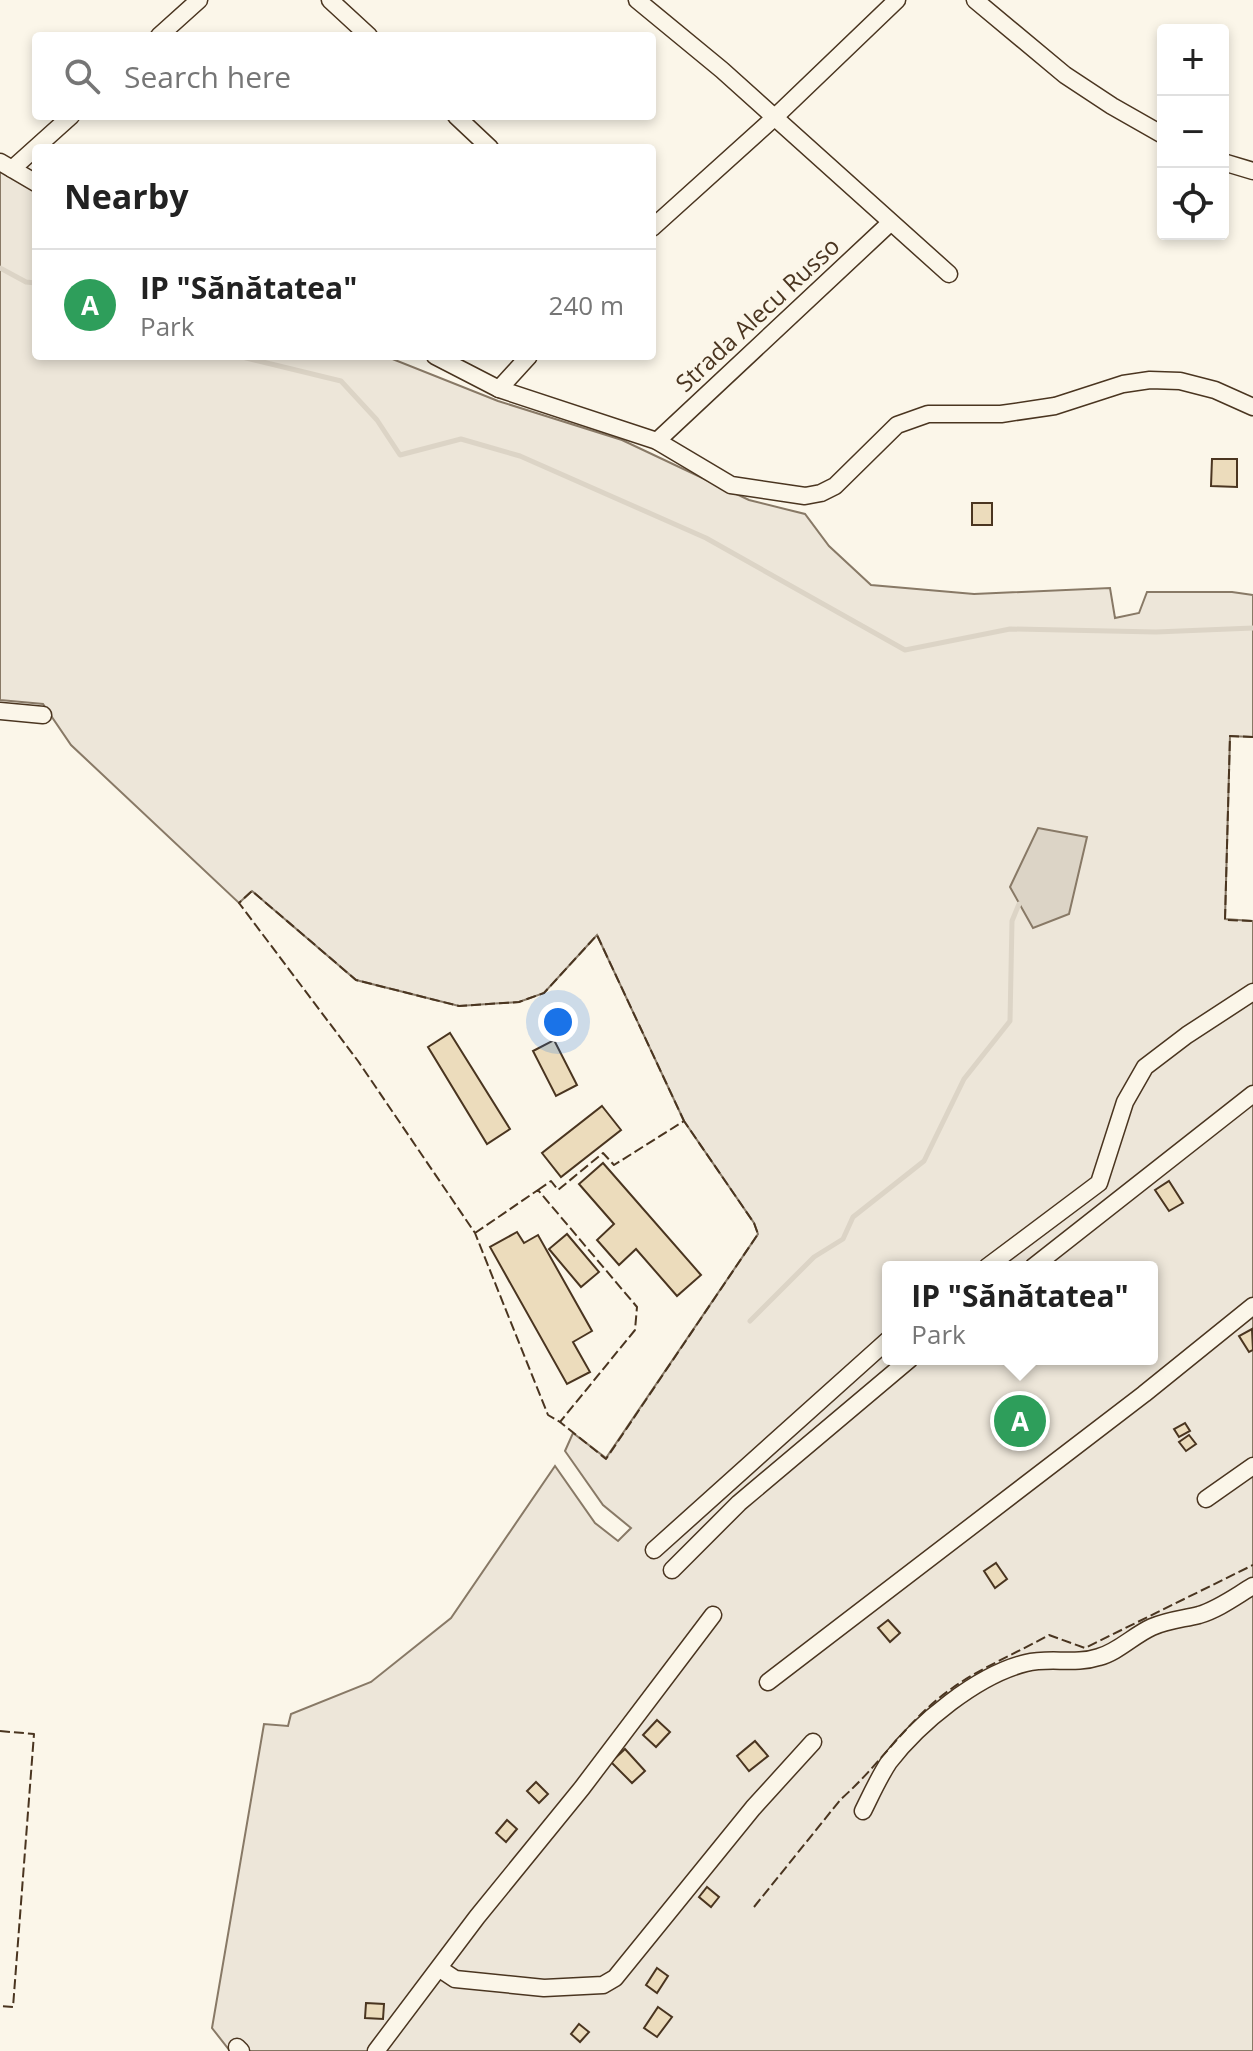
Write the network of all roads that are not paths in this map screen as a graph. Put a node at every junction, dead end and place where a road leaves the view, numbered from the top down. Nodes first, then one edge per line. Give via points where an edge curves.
1 (199, 0) edge
2 (330, 0) edge
3 (637, 0) edge
4 (897, 0) edge
5 (975, 0) edge
6 (163, 32) edge
7 (365, 32) edge
8 (775, 117) junction
9 (66, 120) edge
10 (460, 120) edge
11 (1157, 132) edge
12 (35, 144) edge
13 (486, 144) edge
14 (32, 146) edge
15 (1229, 164) edge
16 (6, 166) edge
17 (1253, 171) edge
18 (32, 181) edge
19 (890, 223) junction
20 (656, 224) edge
21 (949, 274) dead end
22 (442, 360) edge
23 (525, 360) edge
24 (499, 389) junction
25 (1253, 407) edge
26 (657, 441) junction
27 (0, 711) edge
28 (43, 715) dead end
29 (1253, 992) edge
30 (1253, 1094) edge
31 (995, 1261) edge
32 (1041, 1261) edge
33 (1253, 1306) edge
34 (882, 1345) edge
35 (903, 1365) edge
36 (1253, 1466) edge
37 (1206, 1499) dead end
38 (654, 1550) dead end
39 (672, 1570) dead end
40 (1253, 1586) edge
41 (713, 1615) dead end
42 (768, 1682) dead end
43 (813, 1742) dead end
44 (863, 1811) dead end
45 (440, 1969) junction
46 (376, 2051) edge

1 - 6 street
2 - 7 street
3 - 8 street
4 - 8 street
5 - 11 street via 1065,75
8 - 19 street
8 - 20 street
9 - 12 street
10 - 13 street
14 - 16 street
15 - 17 street
16 - 18 street
19 - 21 street
19 - 26 street, Strada Alecu Russo
22 - 24 street
23 - 24 street
24 - 26 street
25 - 26 street via 1215,390 1150,380 1031,410 928,414 897,425 835,486 805,496 731,485
27 - 28 street
29 - 31 street via 1145,1067 1125,1102 1099,1183
30 - 32 street
33 - 42 street
34 - 38 street
35 - 39 street via 739,1503
36 - 37 street
40 - 44 street via 1210,1610 1147,1629 1102,1657 1030,1662 983,1682 914,1734 888,1764
41 - 45 street
43 - 45 street via 615,1978 603,1985 529,1987 455,1979
45 - 46 street

